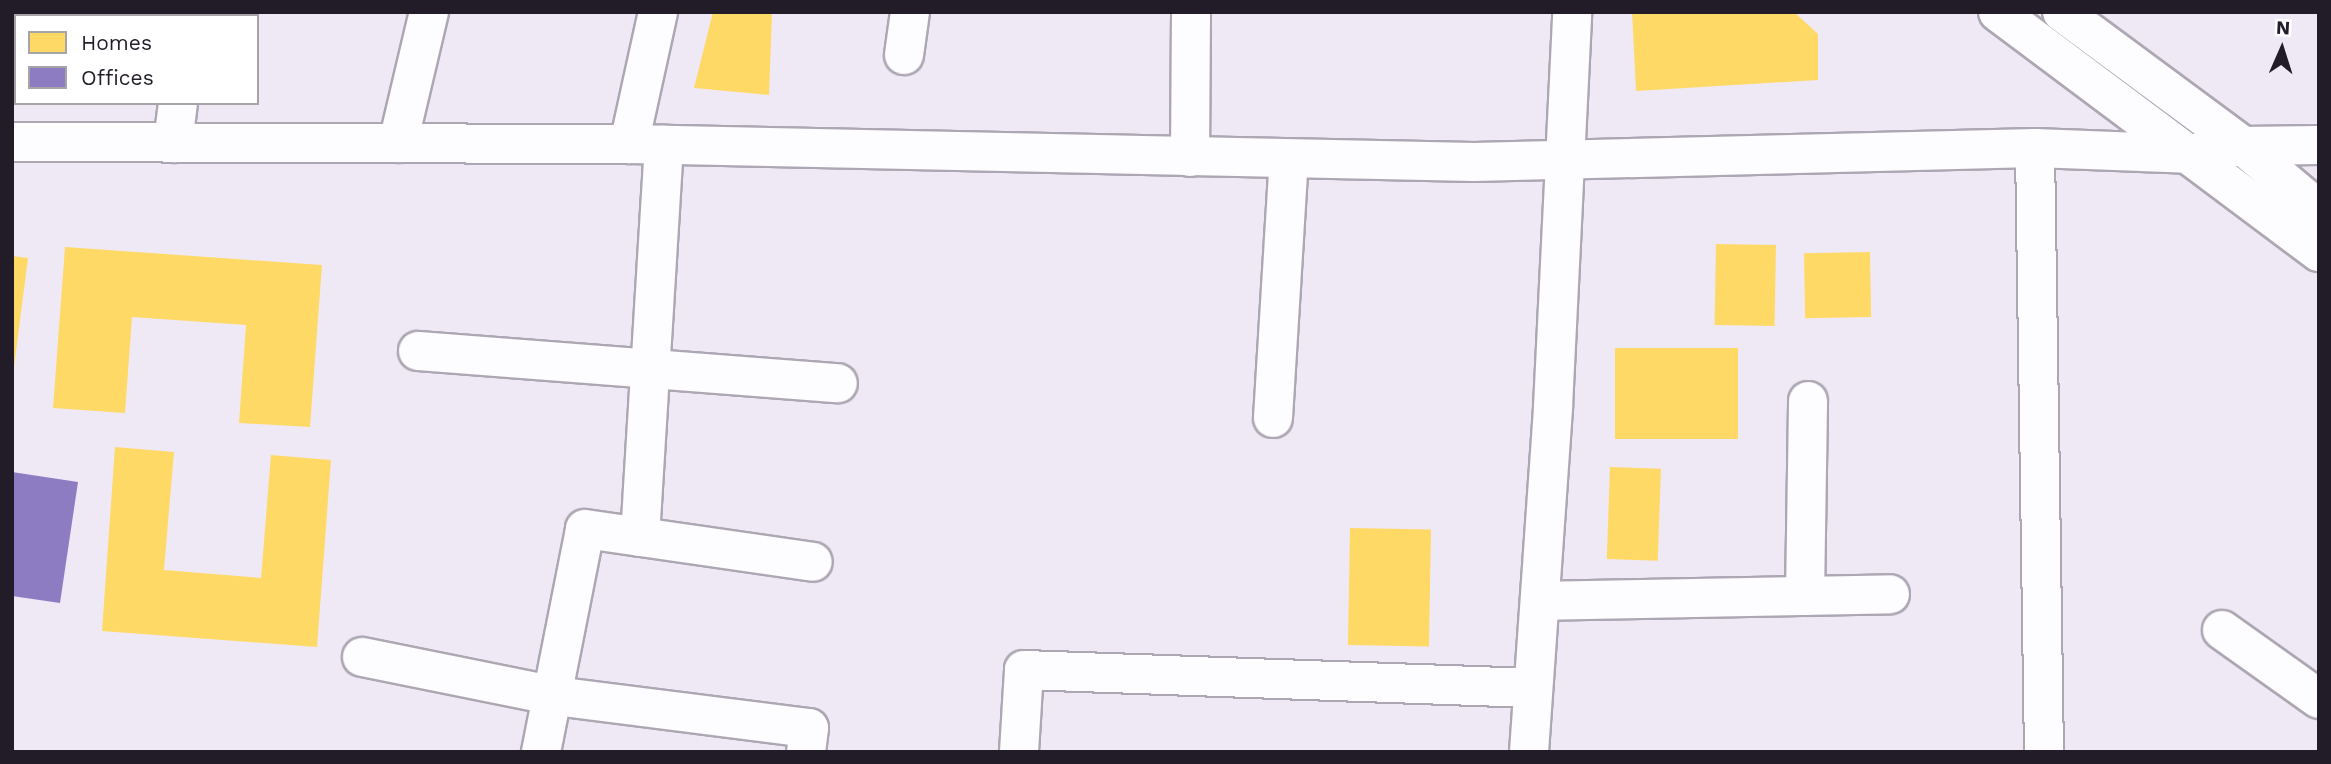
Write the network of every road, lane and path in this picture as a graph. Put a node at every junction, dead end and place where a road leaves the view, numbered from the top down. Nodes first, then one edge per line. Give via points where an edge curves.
1 (429, 12) edge
2 (658, 12) edge
3 (910, 12) edge
4 (1191, 12) edge
5 (1572, 12) edge
6 (1998, 12) edge
7 (2062, 12) edge
8 (904, 55) dead end
9 (177, 105) edge
10 (12, 142) edge
11 (173, 143) junction
12 (398, 143) junction
13 (647, 145) junction
14 (2319, 145) edge
15 (2242, 146) junction
16 (2035, 148) junction
17 (2188, 154) junction
18 (1190, 157) junction
19 (1289, 159) junction
20 (1563, 161) junction
21 (2319, 210) edge
22 (2319, 252) edge
23 (418, 351) dead end
24 (651, 366) junction
25 (838, 383) dead end
26 (1808, 401) dead end
27 (1273, 418) dead end
28 (640, 537) junction
29 (813, 562) dead end
30 (1890, 594) dead end
31 (1805, 596) junction
32 (1539, 601) junction
33 (2222, 630) dead end
34 (362, 657) dead end
35 (1533, 688) junction
36 (555, 696) junction
37 (2319, 699) edge
38 (541, 752) edge
39 (806, 752) edge
40 (1019, 752) edge
41 (1529, 752) edge
42 (2044, 752) edge

1 - 12 street
2 - 13 street
3 - 8 street
4 - 18 street
5 - 20 street
6 - 17 street
7 - 15 street
9 - 11 street
10 - 11 street
11 - 12 street
12 - 13 street
13 - 18 street
13 - 24 street
14 - 15 street
15 - 17 street
15 - 21 street
16 - 17 street
16 - 20 street
16 - 42 street
17 - 22 street
18 - 19 street
19 - 20 street
19 - 27 street
20 - 32 street
23 - 24 street
24 - 25 street
24 - 28 street
26 - 31 street
28 - 29 street
28 - 36 street via 585,529
30 - 31 street
31 - 32 street
32 - 35 street
33 - 37 street
34 - 36 street
35 - 40 street via 1024,670
35 - 41 street
36 - 38 street
36 - 39 street via 809,729

